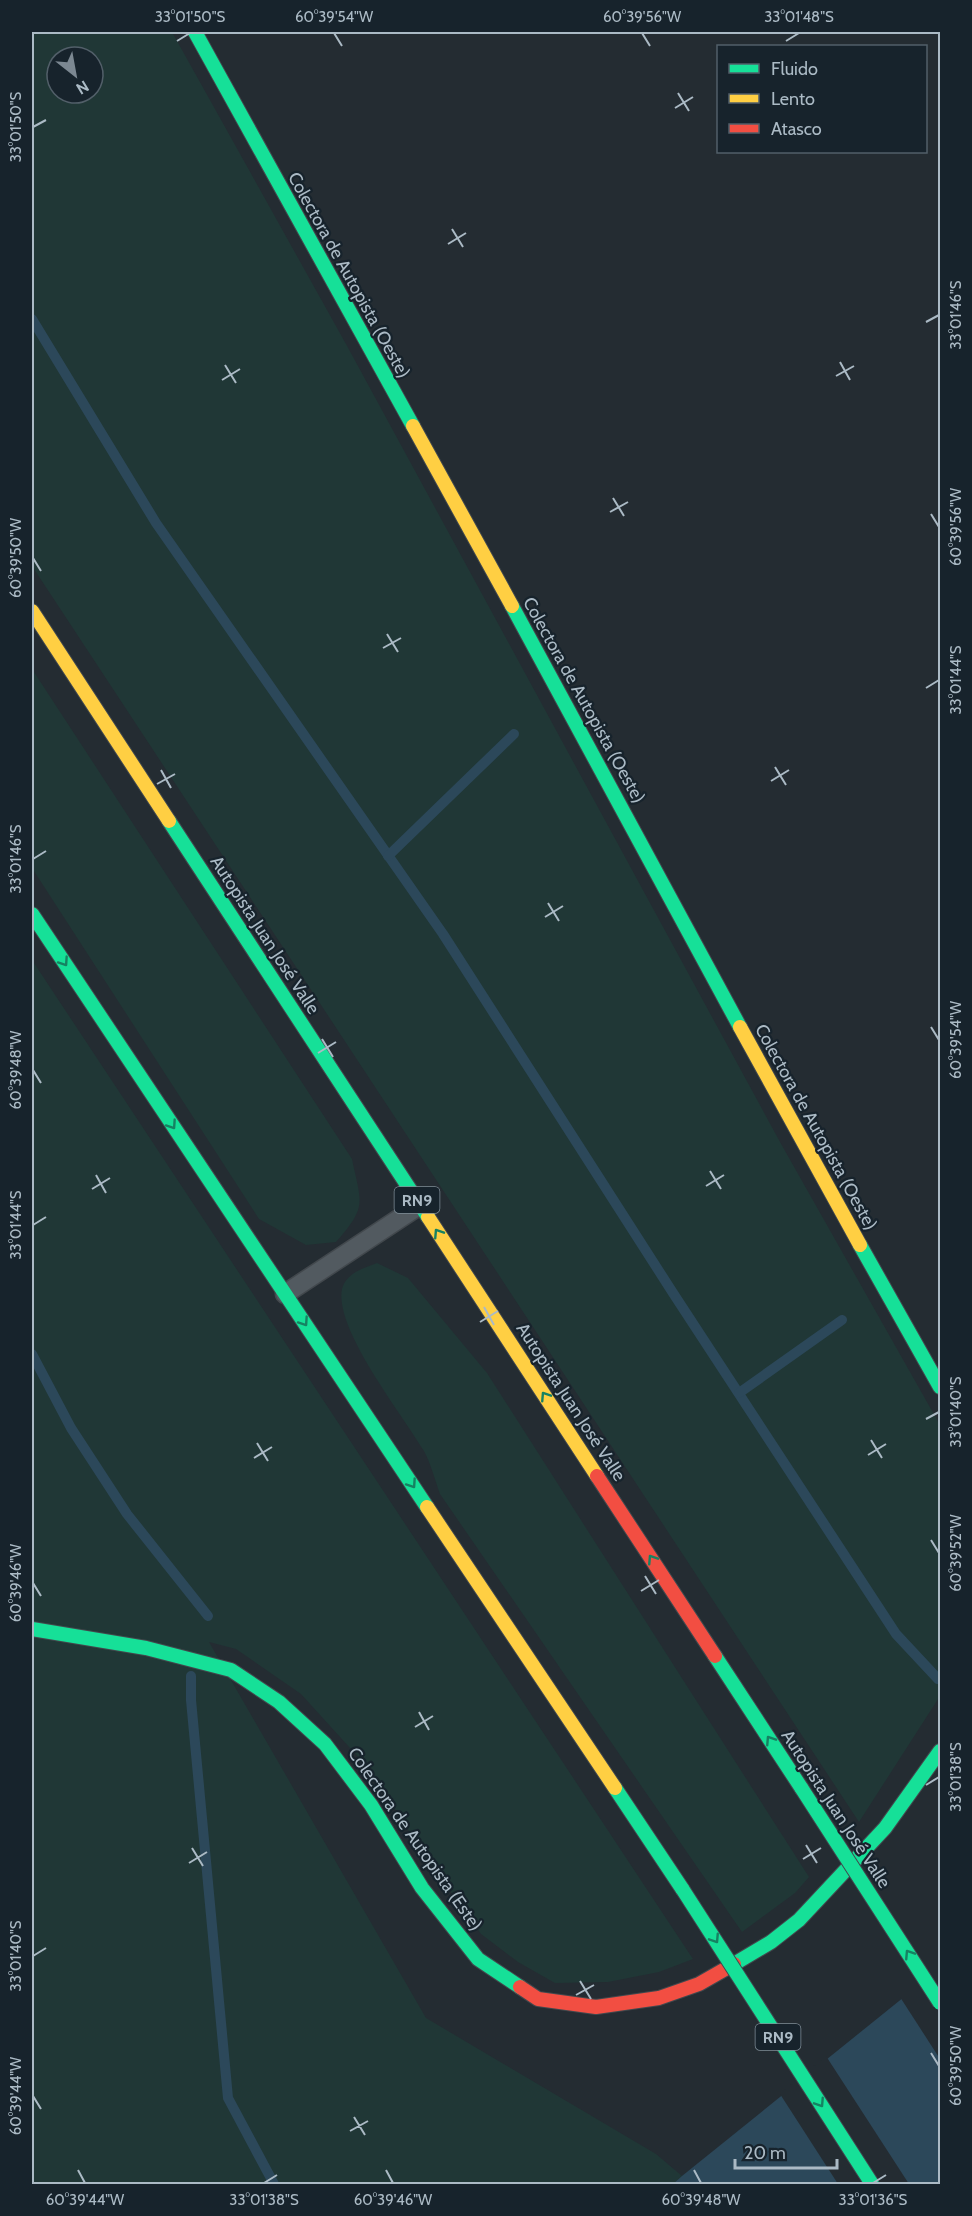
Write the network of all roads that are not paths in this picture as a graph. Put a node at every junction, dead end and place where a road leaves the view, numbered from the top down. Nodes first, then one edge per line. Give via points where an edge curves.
1 (195, 32) edge
2 (32, 611) edge
3 (32, 914) edge
4 (420, 1205) junction
5 (285, 1294) junction
6 (940, 1387) edge
7 (32, 1629) edge
8 (940, 1750) edge
9 (940, 2003) edge
10 (872, 2184) edge

1 - 6 main road, Colectora de Autopista (Oeste)
2 - 4 main road, Autopista Juan José Valle / RN9
3 -> 5 main road, RN9
4 - 5 lane
9 -> 4 main road, Autopista Juan José Valle / RN9, bridge
5 -> 10 main road, RN9, bridge via 683,1890
7 - 8 main road, Colectora de Autopista (Este) via 147,1648 231,1670 279,1702 325,1744 371,1805 423,1888 478,1959 538,1999 596,2007 659,1998 699,1984 771,1942 799,1920 885,1828

